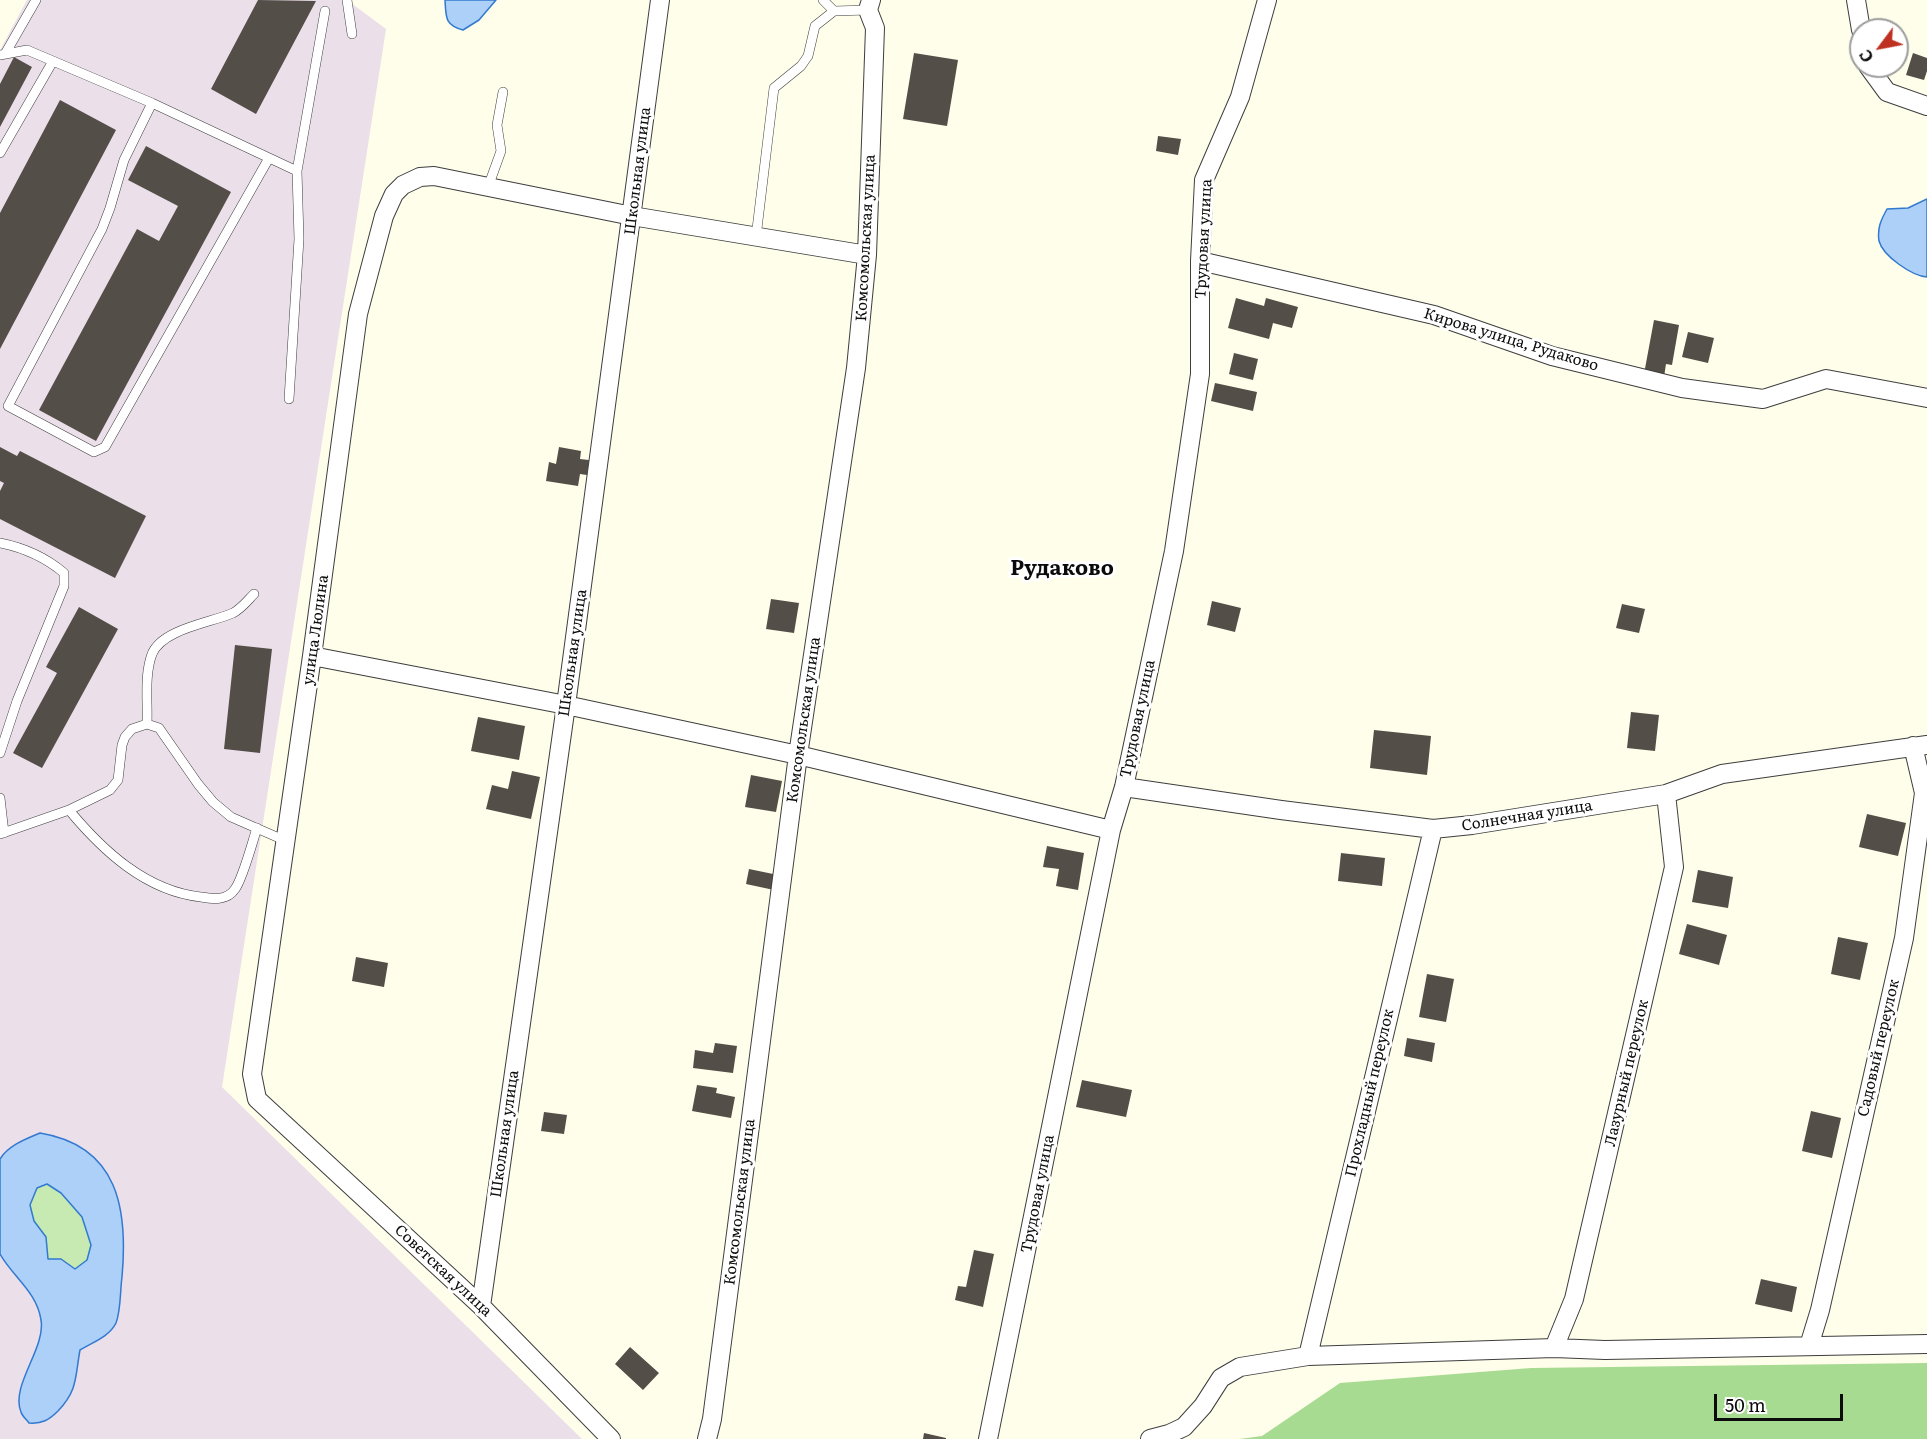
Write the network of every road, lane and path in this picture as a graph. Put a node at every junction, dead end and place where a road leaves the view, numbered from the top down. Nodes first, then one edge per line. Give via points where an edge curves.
1 (36, 0) edge
2 (347, 0) edge
3 (660, 0) edge
4 (823, 0) edge
5 (1267, 0) edge
6 (1856, 0) edge
7 (869, 5) edge
8 (325, 11) dead end
9 (834, 11) junction
10 (1859, 18) edge
11 (352, 34) dead end
12 (3, 55) edge
13 (52, 61) junction
14 (1877, 78) edge
15 (503, 92) dead end
16 (152, 103) junction
17 (1927, 106) edge
18 (0, 153) edge
19 (268, 158) junction
20 (297, 171) junction
21 (488, 187) junction
22 (632, 216) junction
23 (756, 237) junction
24 (867, 255) junction
25 (1200, 261) junction
26 (1927, 398) edge
27 (289, 399) dead end
28 (0, 543) edge
29 (254, 594) dead end
30 (312, 656) junction
31 (566, 705) junction
32 (147, 724) junction
33 (1920, 746) edge
34 (0, 753) edge
35 (798, 755) junction
36 (1124, 787) junction
37 (1666, 794) junction
38 (0, 798) edge
39 (69, 810) junction
40 (257, 828) junction
41 (1432, 829) junction
42 (1111, 830) junction
43 (2, 833) edge
44 (286, 841) junction
45 (268, 1109) joint
46 (481, 1306) junction
47 (1927, 1344) edge
48 (1809, 1346) junction
49 (1554, 1348) junction
50 (1308, 1356) junction
51 (611, 1439) edge
52 (707, 1439) edge
53 (988, 1439) edge
54 (1150, 1439) edge

1 - 12 lane
2 - 11 lane
3 - 22 street, Школьная улица
4 - 9 lane
5 - 25 street, Трудовая улица via 1240,97 1204,180
6 - 10 street
7 - 9 lane
7 - 24 street, Комсомольская улица via 875,28
8 - 20 lane
9 - 23 lane via 815,26 801,66 774,88
12 - 13 lane via 27,50
13 - 16 lane
13 - 18 lane
14 - 17 street via 1887,92
15 - 21 lane via 497,125 501,151
16 - 19 lane
16 - 19 lane via 124,160 102,229 8,406 94,452 105,447
19 - 20 lane
20 - 27 lane via 299,239
21 - 22 street
21 - 30 street, улица Люлина via 434,176 420,177 394,194 384,216 358,314
22 - 23 street
22 - 31 street, Школьная улица
23 - 24 street
24 - 35 street, Комсомольская улица via 856,368
25 - 26 street, Кирова улица, Рудаково via 1434,315 1552,356 1682,388 1763,399 1826,379
25 - 36 street, Трудовая улица via 1200,374 1174,551
28 - 34 lane via 46,559 64,573 64,586
29 - 32 lane via 236,612 177,631 153,652 147,675
30 - 31 street
30 - 44 street, улица Люлина
31 - 35 street
31 - 46 street, Школьная улица
32 - 39 lane via 132,729 125,737 114,786
32 - 40 lane via 159,728 213,802 231,817
33 - 37 street, Солнечная улица via 1722,774
33 - 48 street, Садовый переулок via 1924,793 1904,938
35 - 42 street
35 - 52 street, Комсомольская улица
36 - 41 street, Солнечная улица
36 - 42 street, Трудовая улица
37 - 41 street, Солнечная улица
37 - 49 street, Лазурный переулок via 1674,867 1574,1299
38 - 43 lane
39 - 40 lane via 91,836 134,871 159,886 215,899 226,897 235,889
39 - 43 lane
40 - 44 lane
41 - 50 street, Прохладный переулок
42 - 53 street, Трудовая улица
44 - 45 street, улица Люлина via 252,1074 256,1099
45 - 46 street, Советская улица
46 - 51 street, Советская улица
47 - 48 street
48 - 49 street
49 - 50 street
50 - 54 street via 1228,1372 1184,1427

